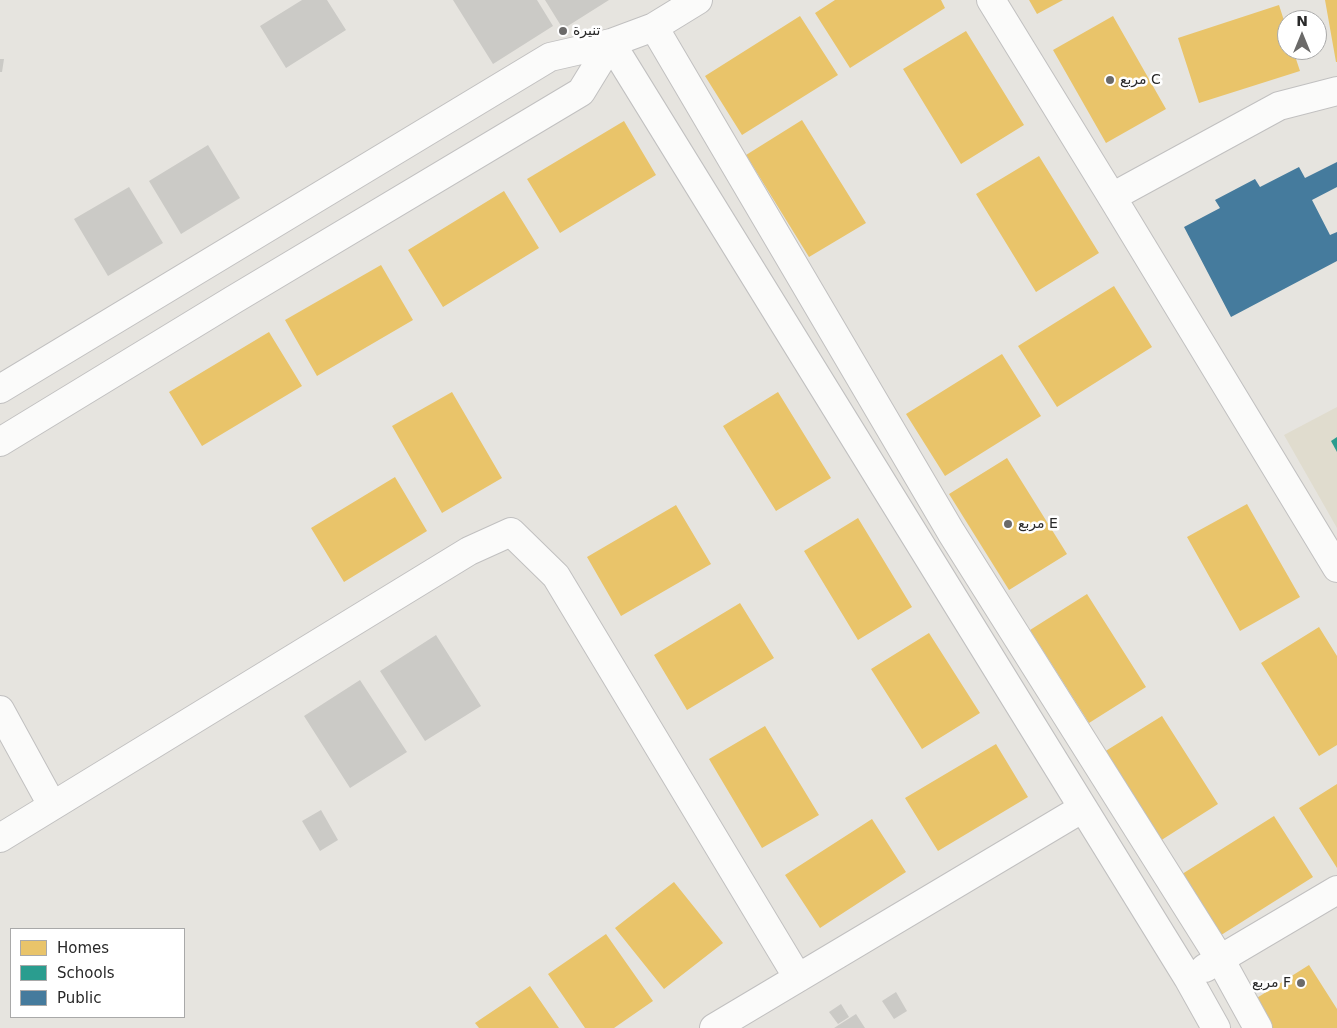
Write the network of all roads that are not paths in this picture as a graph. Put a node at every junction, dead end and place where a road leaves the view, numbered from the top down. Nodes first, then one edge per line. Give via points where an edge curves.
1 (698, 0) edge
2 (991, 0) edge
3 (654, 27) junction
4 (611, 43) junction
5 (1337, 91) edge
6 (1112, 197) junction
7 (0, 389) edge
8 (0, 442) edge
9 (1337, 568) edge
10 (0, 710) edge
11 (52, 805) junction
12 (1084, 808) junction
13 (0, 838) edge
14 (1337, 890) edge
15 (1220, 959) junction
16 (798, 978) junction
17 (1188, 978) junction
18 (714, 1028) edge
19 (1216, 1028) edge
20 (1258, 1028) edge

1 - 3 street
2 - 6 street
3 - 4 street
3 - 15 street via 951,532
4 - 7 street via 550,57
4 - 8 street via 581,92
4 - 12 street
5 - 6 street via 1279,106
6 - 9 street
10 - 11 street
11 - 13 street
11 - 16 street via 468,551 511,532 556,576
12 - 16 street
12 - 17 street
14 - 15 street
15 - 17 street
15 - 20 street
16 - 18 street
17 - 19 street

